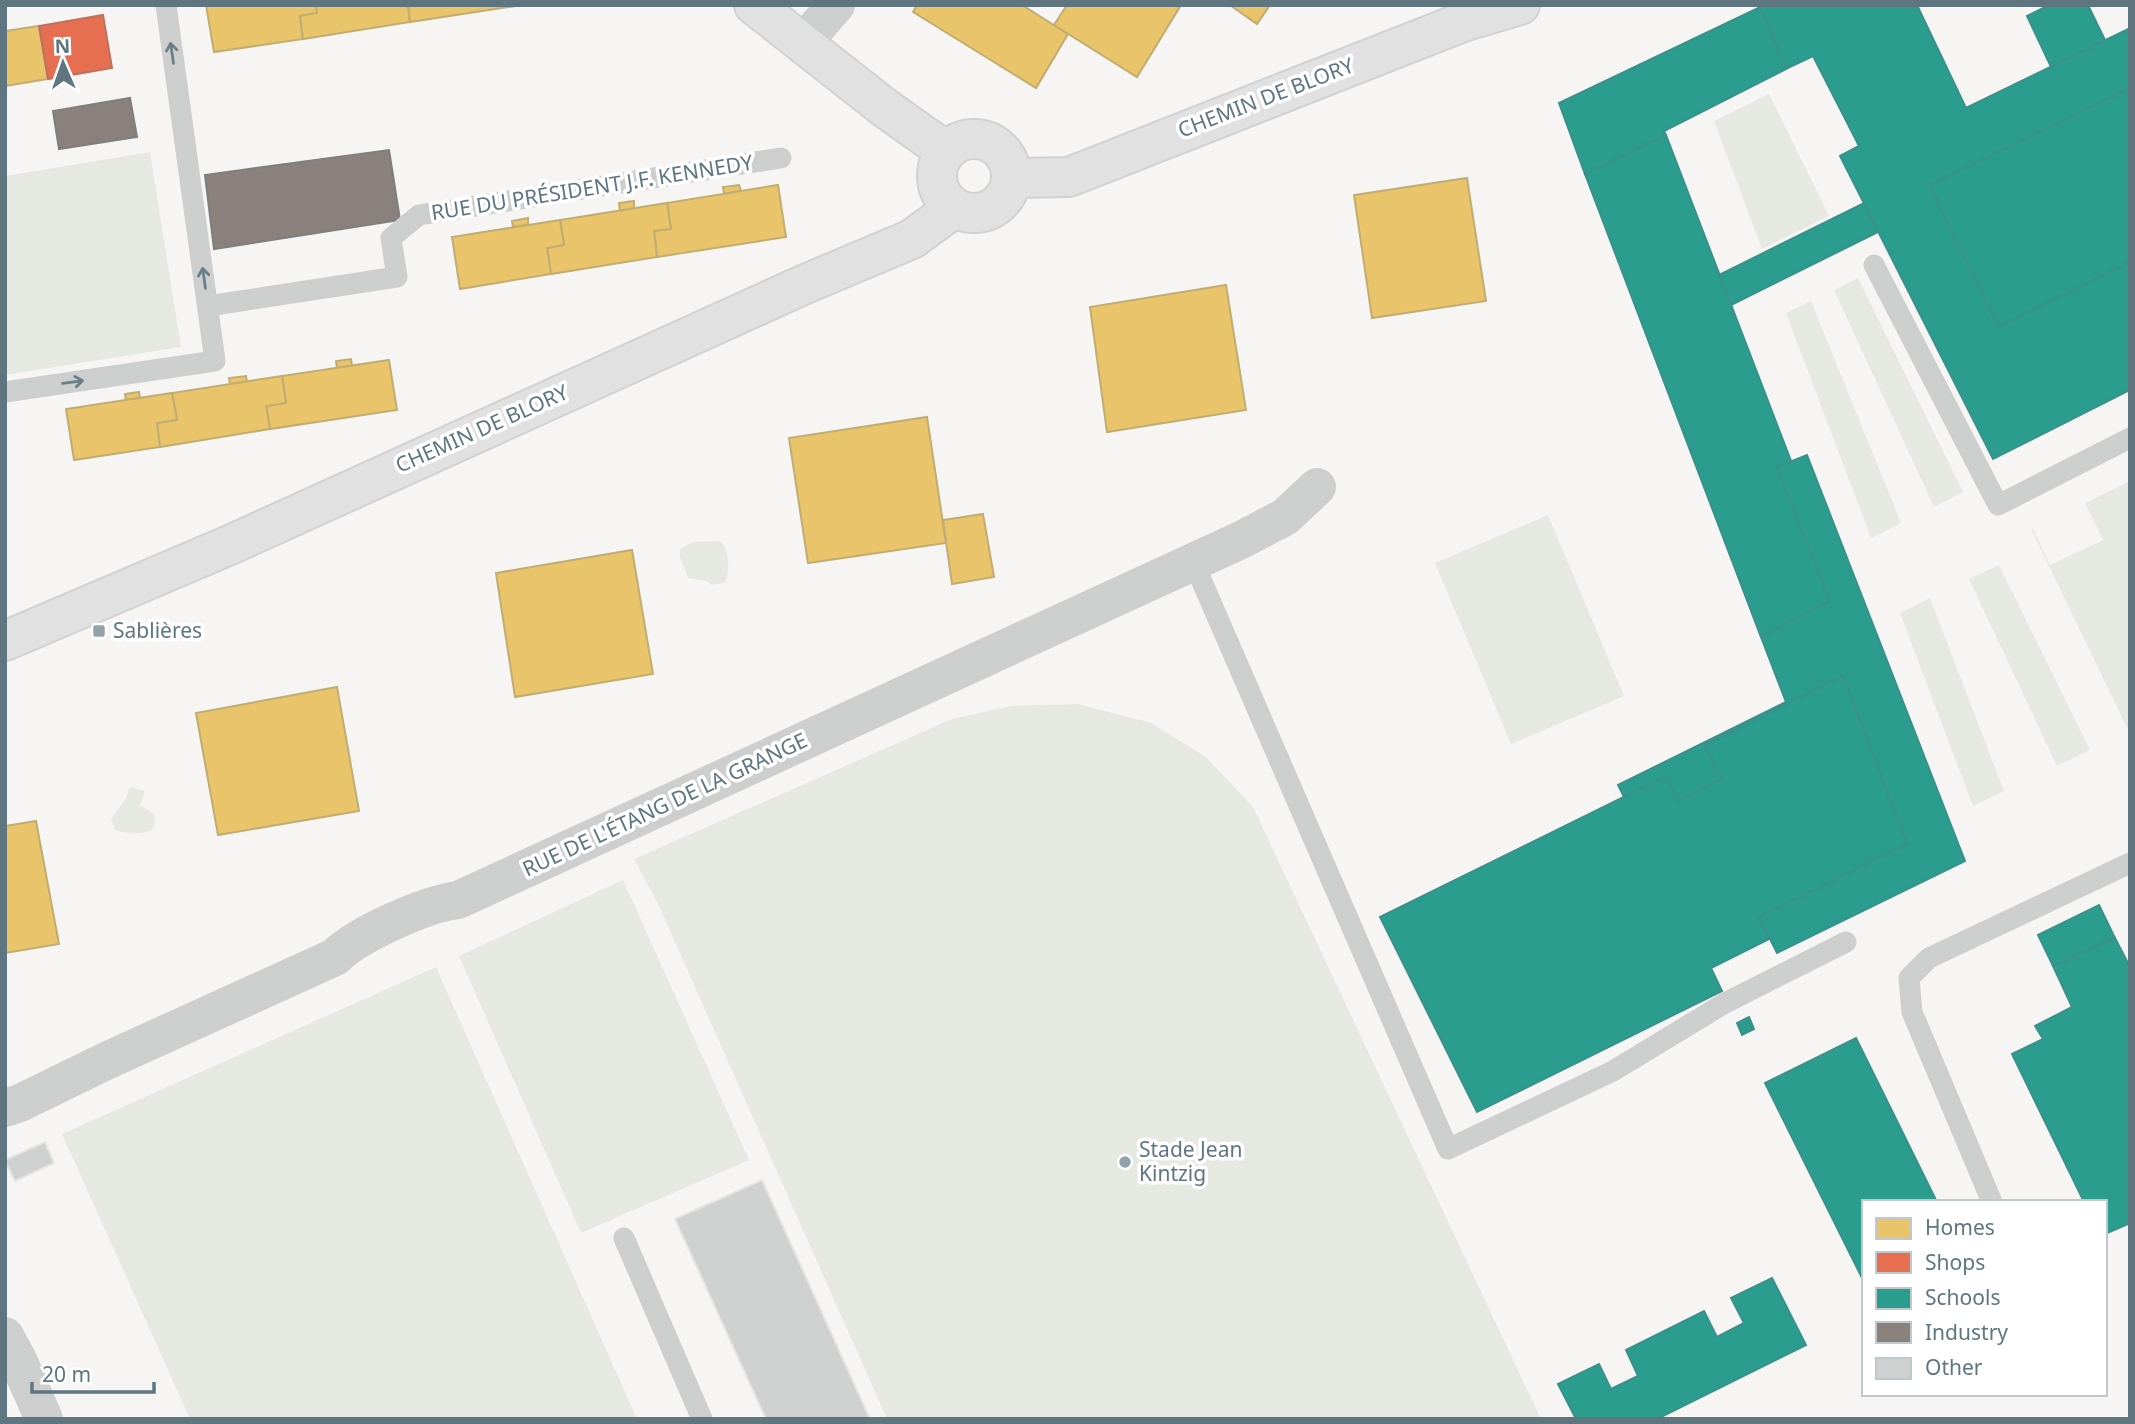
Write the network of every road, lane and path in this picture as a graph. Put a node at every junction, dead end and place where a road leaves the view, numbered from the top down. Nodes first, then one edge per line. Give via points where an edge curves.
1 (166, 5) edge
2 (754, 5) edge
3 (836, 5) edge
4 (1520, 5) edge
5 (802, 44) junction
6 (947, 149) junction
7 (781, 158) dead end
8 (1012, 178) junction
9 (953, 209) junction
10 (1874, 265) dead end
11 (208, 306) junction
12 (5, 392) edge
13 (2130, 438) edge
14 (1317, 487) dead end
15 (1193, 561) junction
16 (5, 641) edge
17 (2130, 863) edge
18 (1846, 942) dead end
19 (5, 1108) edge
20 (1992, 1200) edge
21 (624, 1238) dead end
22 (5, 1336) edge
23 (44, 1419) edge
24 (702, 1419) edge

11 -> 1 lane
2 - 5 street
3 - 5 street
4 - 8 street, CHEMIN DE BLORY via 1463,22 1069,177
5 - 6 street
6 - 8 street via 973,139 995,145 1008,160
6 - 9 street via 939,160 936,180
7 - 11 lane, RUE DU PRÉSIDENT J.F. KENNEDY via 419,215 391,239 397,277
8 - 9 street via 1008,192 988,211 973,214
9 - 16 street, CHEMIN DE BLORY via 912,239
10 - 13 lane via 1998,505
12 -> 11 lane via 215,361
14 - 15 street, RUE DE L'ÉTANG DE LA GRANGE via 1285,517
15 - 18 lane via 1448,1149 1613,1071 1725,1003
15 - 19 street, RUE DE L'ÉTANG DE LA GRANGE via 458,900 439,902 379,929 347,945 335,957
17 - 20 lane via 1929,958 1909,978 1912,1012
21 - 24 lane
22 - 23 street

